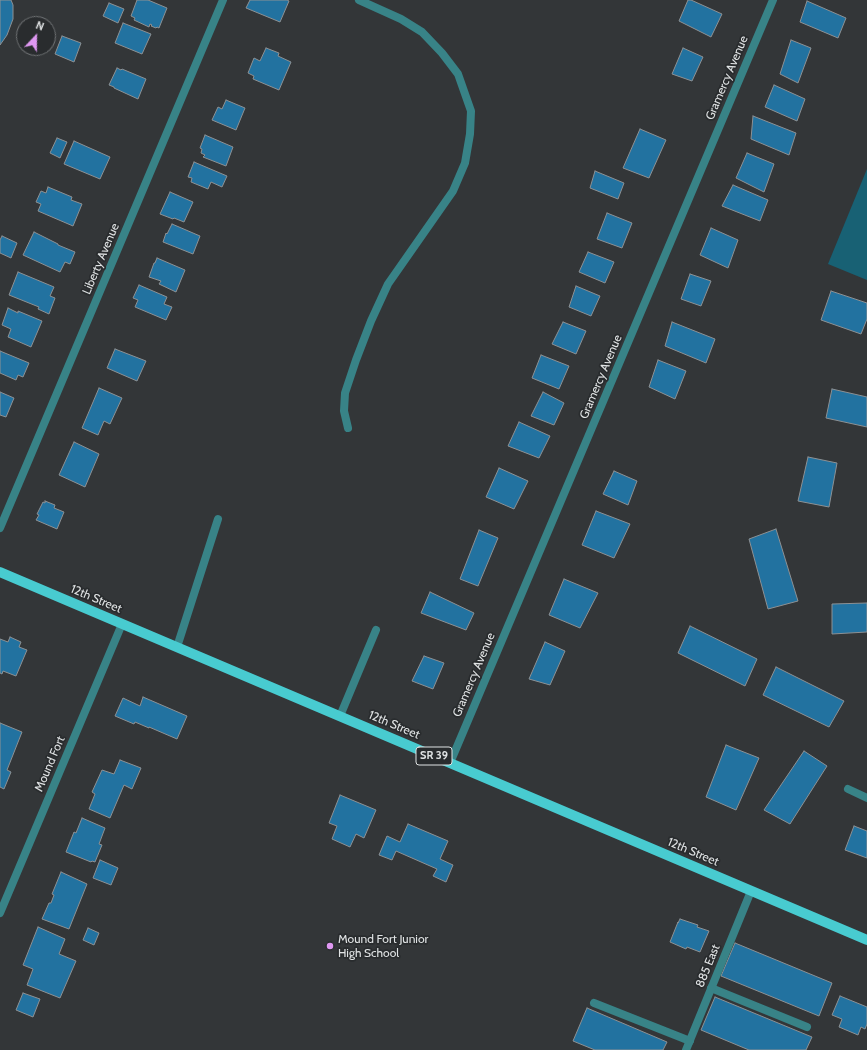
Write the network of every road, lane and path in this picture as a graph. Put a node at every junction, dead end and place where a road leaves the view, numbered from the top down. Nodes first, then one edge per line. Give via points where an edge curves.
1 (223, 0) edge
2 (359, 0) edge
3 (773, 0) edge
4 (348, 428) dead end
5 (218, 519) dead end
6 (0, 528) edge
7 (0, 572) edge
8 (122, 624) junction
9 (376, 630) dead end
10 (177, 647) junction
11 (340, 716) junction
12 (450, 763) junction
13 (848, 789) dead end
14 (867, 798) edge
15 (751, 891) junction
16 (0, 913) edge
17 (867, 940) edge
18 (711, 988) junction
19 (594, 1003) dead end
20 (807, 1027) dead end
21 (690, 1041) junction
22 (686, 1050) edge

1 - 6 street, Liberty Avenue
2 - 4 street via 401,19 422,32 458,74 471,112 465,163 454,191 388,284 371,321 345,393 344,411
3 - 12 street, Gramercy Avenue
5 - 10 street
7 - 8 main road, 12th Street / SR 39
8 - 10 main road, 12th Street / SR 39
8 - 16 street, Mound Fort
9 - 11 street
10 - 11 main road, 12th Street / SR 39
11 - 12 main road, 12th Street / SR 39
12 - 15 main road, 12th Street / SR 39
13 - 14 street
15 - 17 main road, 12th Street / SR 39
15 - 18 street, 885 East
18 - 20 street
18 - 21 street, 885 East
19 - 21 street
21 - 22 street, 885 East

